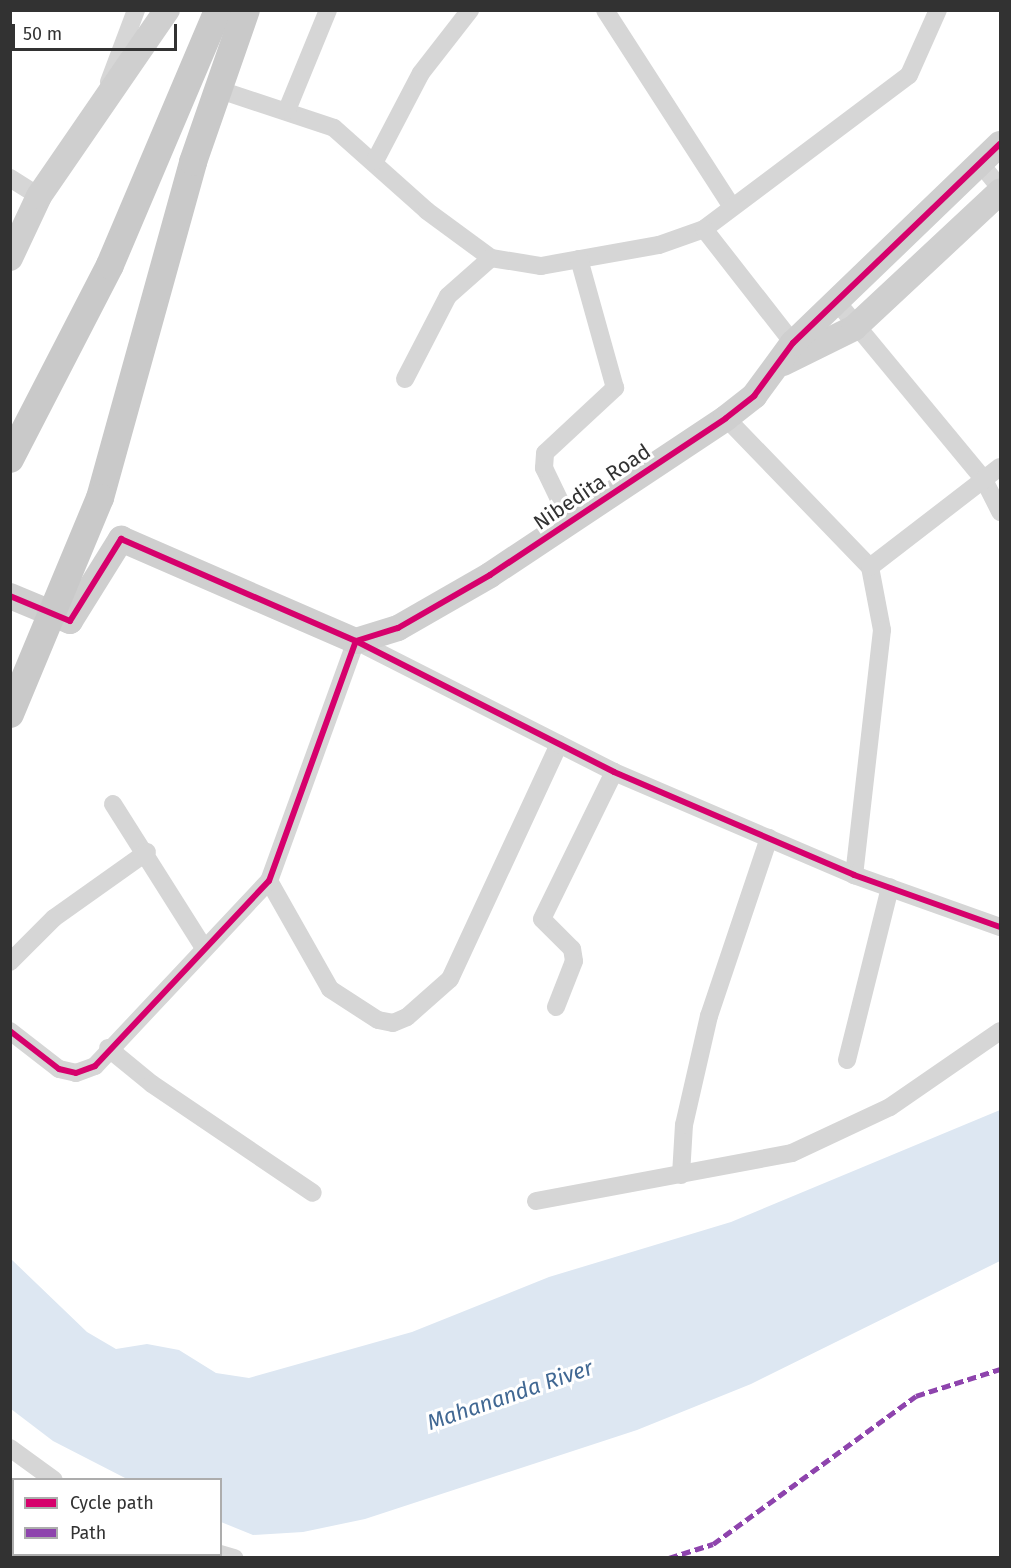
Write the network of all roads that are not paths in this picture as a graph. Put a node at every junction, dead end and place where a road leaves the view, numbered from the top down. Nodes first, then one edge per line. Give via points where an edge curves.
1 (136, 10) edge
2 (167, 10) edge
3 (218, 10) edge
4 (246, 10) edge
5 (327, 10) edge
6 (470, 10) edge
7 (605, 10) edge
8 (938, 10) edge
9 (216, 89) junction
10 (105, 94) junction
11 (287, 110) junction
12 (1000, 144) edge
13 (375, 161) junction
14 (980, 163) junction
15 (10, 178) edge
16 (1000, 190) edge
17 (39, 196) junction
18 (732, 207) junction
19 (704, 228) junction
20 (10, 258) edge
21 (491, 258) junction
22 (579, 259) junction
23 (837, 302) junction
24 (854, 328) junction
25 (793, 343) junction
26 (778, 366) junction
27 (405, 379) dead end
28 (726, 418) junction
29 (10, 459) edge
30 (1000, 467) edge
31 (984, 480) junction
32 (1000, 512) edge
33 (570, 522) junction
34 (870, 567) junction
35 (10, 596) edge
36 (356, 640) junction
37 (10, 714) edge
38 (559, 744) junction
39 (614, 772) junction
40 (113, 804) dead end
41 (769, 838) junction
42 (147, 852) junction
43 (854, 875) junction
44 (269, 881) junction
45 (890, 887) junction
46 (1000, 927) edge
47 (204, 948) junction
48 (10, 962) edge
49 (556, 1007) dead end
50 (1000, 1030) edge
51 (10, 1031) edge
52 (108, 1048) junction
53 (847, 1060) dead end
54 (681, 1175) junction
55 (313, 1193) dead end
56 (536, 1201) dead end
57 (10, 1448) edge
58 (53, 1478) edge

1 - 10 street
2 - 10 street
3 - 29 main road via 110,266
4 - 9 main road
5 - 11 street
6 - 13 street via 421,73
7 - 18 street
8 - 18 street via 909,75
9 - 11 street
9 - 37 main road, bridge via 100,498
10 - 17 street
11 - 13 street via 334,128
12 - 14 street, Nibedita Road
13 - 21 street via 427,212
14 - 16 street
14 - 23 street, Nibedita Road
15 - 17 street
16 - 24 street
17 - 20 street
18 - 19 street
19 - 22 street via 659,244
19 - 25 street
21 - 22 street via 541,266
21 - 27 street via 448,296
22 - 33 street via 615,388 545,453 544,468
23 - 24 street
23 - 25 street, Nibedita Road
24 - 26 street
24 - 31 street
25 - 26 street, Nibedita Road
26 - 28 street, Nibedita Road
28 - 33 street, Nibedita Road
28 - 34 street
30 - 31 street
31 - 32 street
31 - 34 street
33 - 36 street, Nibedita Road via 398,628
34 - 43 street via 882,630
35 - 36 street via 70,621 121,539
36 - 38 street
36 - 44 street
38 - 39 street
38 - 44 street via 450,979 407,1017 393,1023 378,1020 330,989
39 - 41 street
39 - 49 street via 542,918 572,950 574,961
40 - 42 street
41 - 43 street
41 - 54 street via 709,1016 684,1125
42 - 47 street
42 - 48 street via 54,918
43 - 45 street
44 - 47 street
45 - 46 street
45 - 53 street
47 - 52 street
50 - 54 street via 890,1107 839,1133 792,1153
51 - 52 street via 58,1069 76,1073 94,1066
52 - 55 street via 152,1084
54 - 56 street
57 - 58 street

